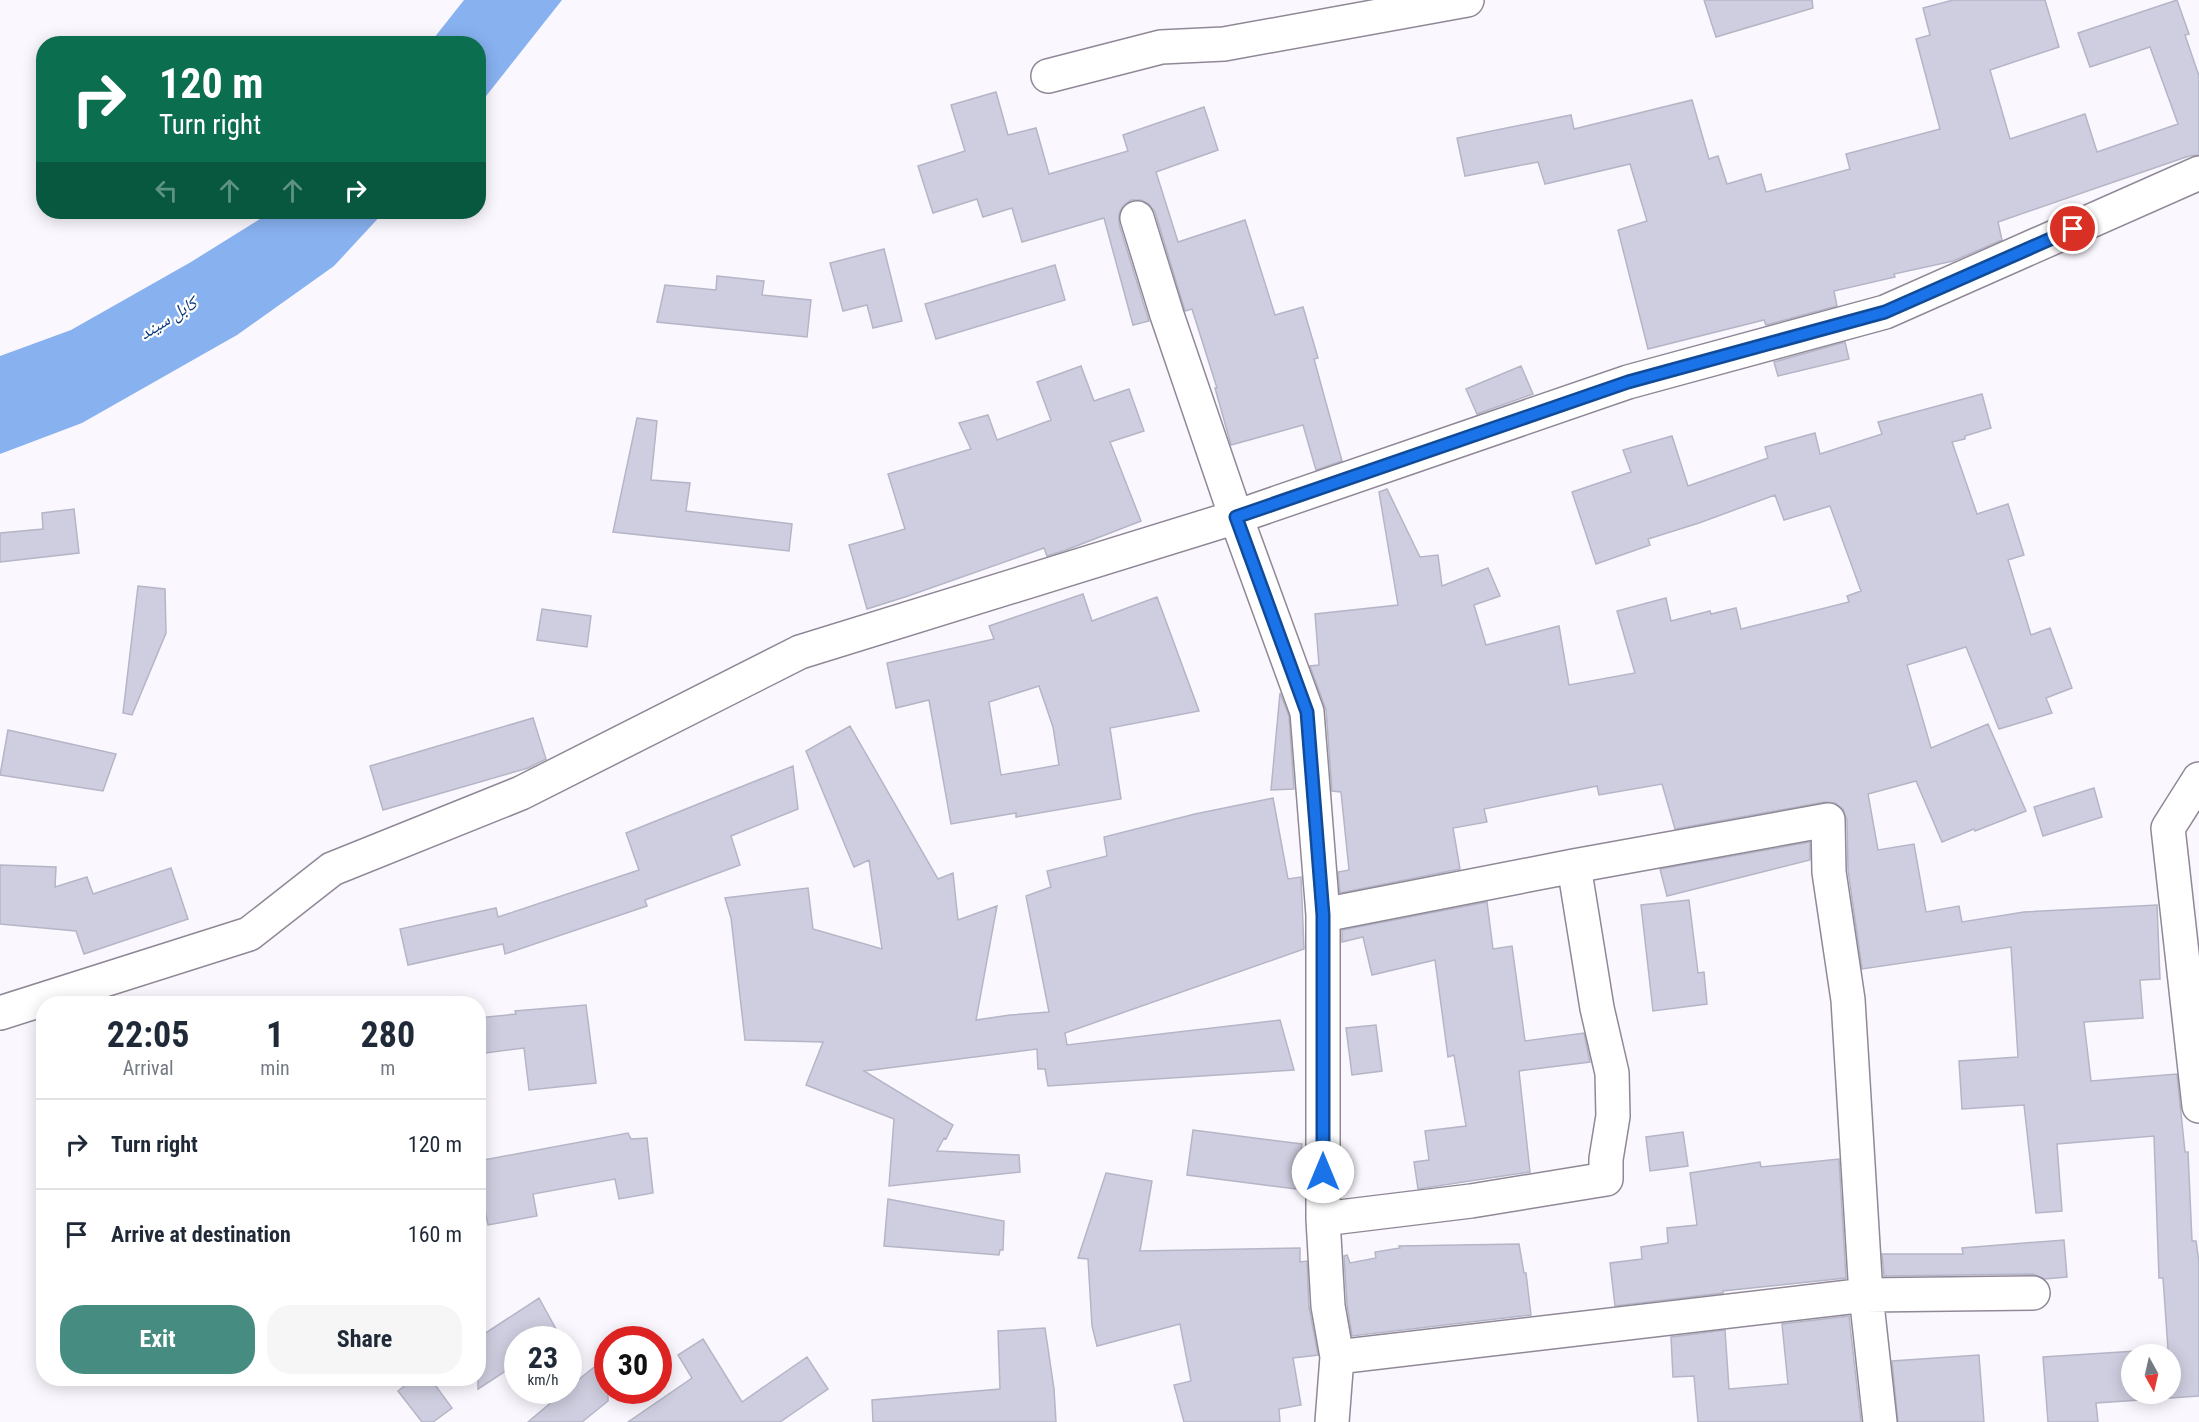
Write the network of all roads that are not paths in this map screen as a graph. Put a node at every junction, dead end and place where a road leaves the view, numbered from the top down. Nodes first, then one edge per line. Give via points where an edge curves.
1 (1467, 0) edge
2 (1048, 76) dead end
3 (2199, 173) edge
4 (1137, 218) dead end
5 (1236, 517) junction
6 (2199, 779) edge
7 (1574, 866) junction
8 (1323, 915) junction
9 (54, 996) edge
10 (36, 1002) edge
11 (0, 1013) edge
12 (2199, 1106) edge
13 (1323, 1219) junction
14 (2033, 1293) dead end
15 (1866, 1295) junction
16 (1337, 1358) junction
17 (1332, 1422) edge
18 (1880, 1422) edge

1 - 2 street via 1224,44 1161,47
3 - 5 street via 1885,312 1628,382
4 - 5 street
5 - 8 street via 1307,712
5 - 9 street via 800,652 521,793 332,869 249,934
6 - 12 street via 2168,828
7 - 8 street
7 - 13 street via 1597,1008 1612,1073 1613,1116 1606,1179
7 - 15 street via 1828,820 1829,872 1848,1000
8 - 13 street
10 - 11 street
13 - 16 street via 1328,1306
14 - 15 street
15 - 16 street
15 - 18 street
16 - 17 street

